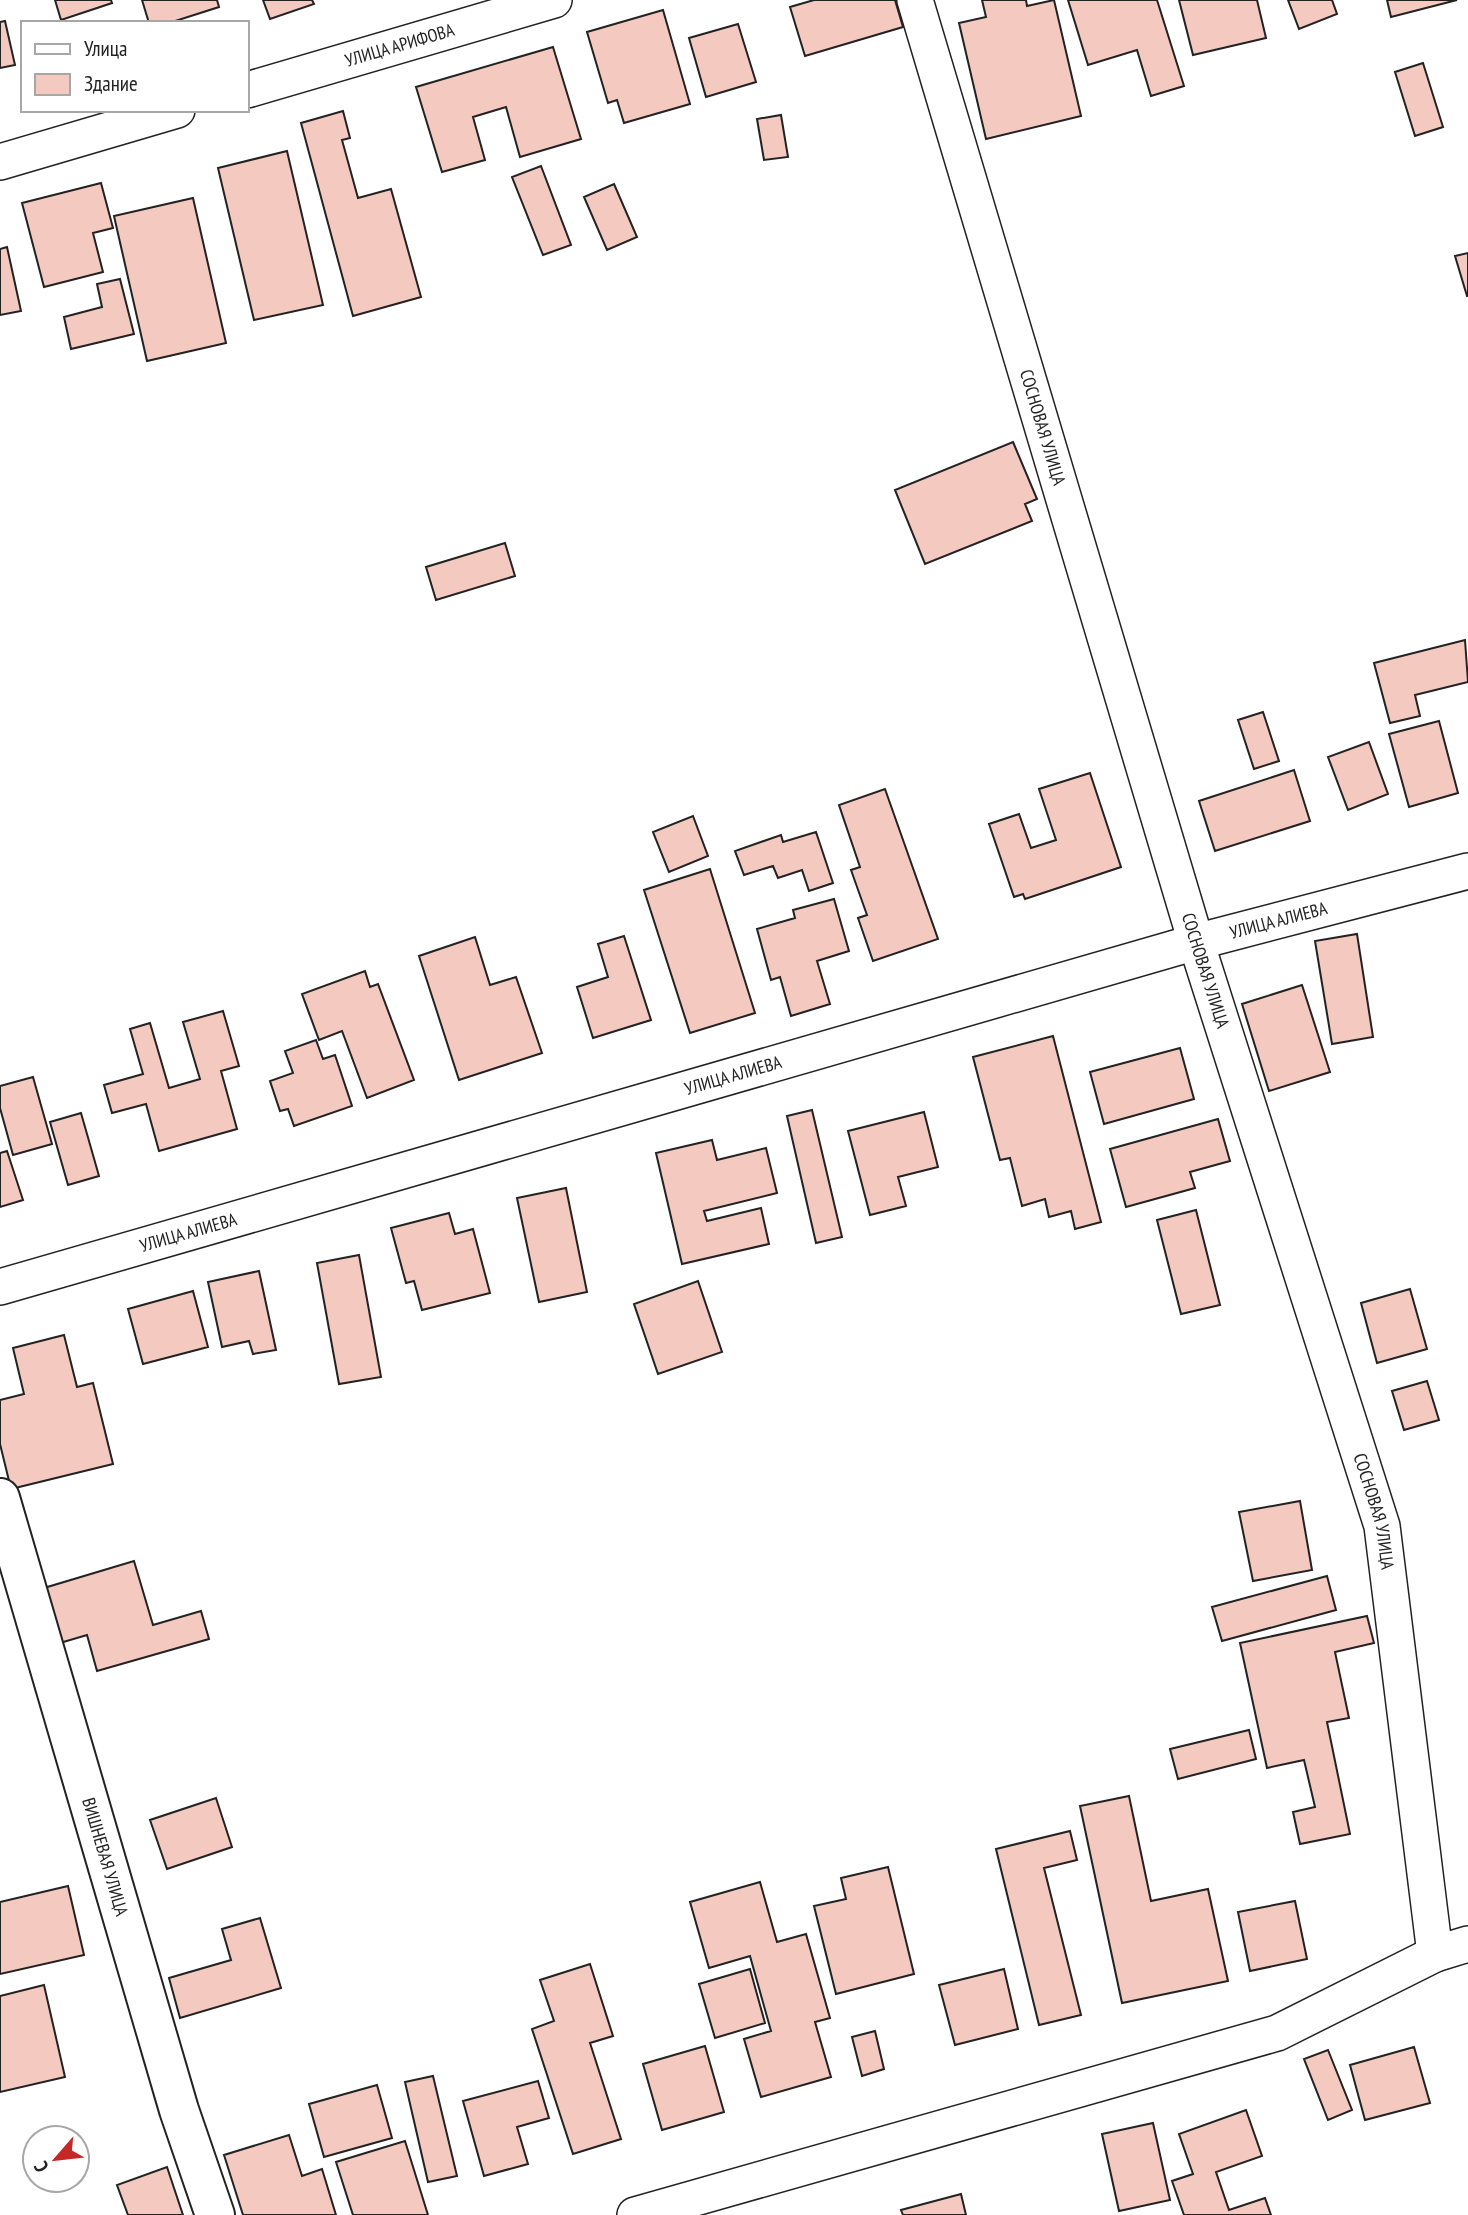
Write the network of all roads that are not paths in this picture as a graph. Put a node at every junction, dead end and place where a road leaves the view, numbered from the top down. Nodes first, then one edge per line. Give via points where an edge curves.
1 (554, 0) edge
2 (915, 0) edge
3 (248, 90) edge
4 (170, 112) edge
5 (0, 162) edge
6 (1468, 871) edge
7 (1196, 942) junction
8 (0, 1287) edge
9 (0, 1497) edge
10 (1468, 1944) edge
11 (1435, 1954) junction
12 (215, 2215) edge
13 (635, 2215) edge

1 - 3 street, УЛИЦА АРИФОВА
2 - 7 street, СОСНОВАЯ УЛИЦА
4 - 5 street
6 - 7 street, УЛИЦА АЛИЕВА
7 - 8 street, УЛИЦА АЛИЕВА
7 - 11 street, СОСНОВАЯ УЛИЦА via 1382,1526
9 - 12 street, ВИШНЕВАЯ УЛИЦА via 179,2110
10 - 11 street
11 - 13 street via 1277,2033

